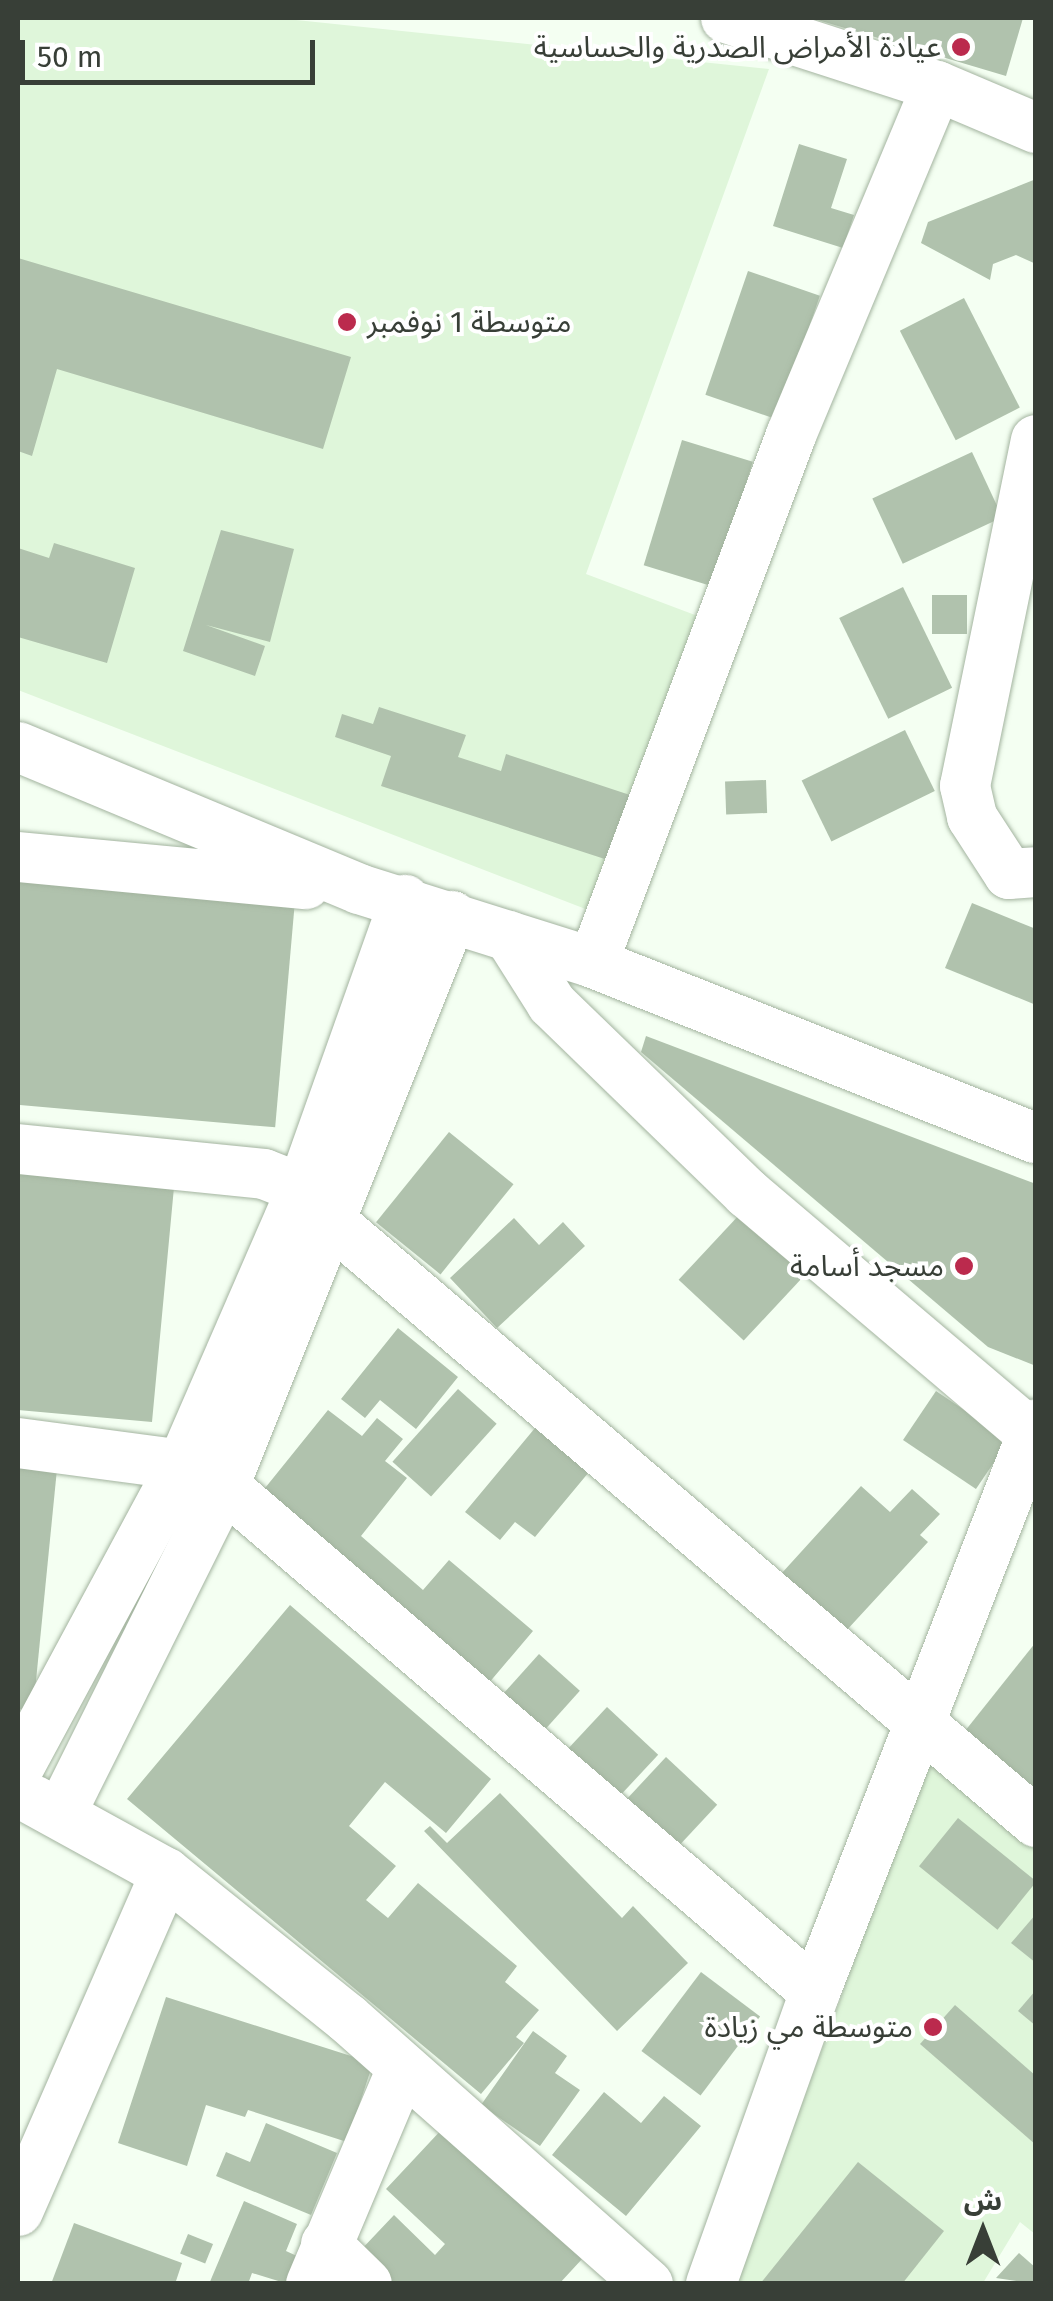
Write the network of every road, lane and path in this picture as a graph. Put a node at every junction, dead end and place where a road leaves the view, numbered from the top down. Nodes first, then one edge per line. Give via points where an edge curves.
1 (726, 18) edge
2 (937, 86) junction
3 (1036, 128) edge
4 (1036, 440) edge
5 (18, 747) edge
6 (18, 857) edge
7 (1036, 872) edge
8 (382, 894) junction
9 (452, 916) junction
10 (509, 936) junction
11 (593, 963) junction
12 (1036, 1138) edge
13 (18, 1149) edge
14 (318, 1206) junction
15 (1034, 1432) edge
16 (18, 1443) edge
17 (203, 1475) junction
18 (918, 1723) junction
19 (18, 1768) edge
20 (40, 1803) edge
21 (1036, 1822) edge
22 (166, 1874) junction
23 (814, 1992) junction
24 (402, 2069) junction
25 (18, 2211) edge
26 (319, 2264) edge
27 (590, 2266) edge
28 (367, 2284) edge
29 (648, 2284) edge
30 (711, 2284) edge

1 - 2 street
2 - 3 street
2 - 11 street via 790,435
4 - 7 street via 965,786 972,816 1008,874
5 - 8 street
6 - 8 street
8 - 9 street
8 - 14 street
9 - 10 street
9 - 14 street
10 - 11 street
10 - 15 street via 552,1004 747,1193
11 - 12 street
13 - 14 street via 264,1174
14 - 17 street
14 - 18 street
15 - 18 street
16 - 17 street
17 - 19 street
17 - 20 street
17 - 23 street
18 - 21 street
18 - 23 street
20 - 22 street
22 - 24 street
22 - 25 street
23 - 30 street
24 - 26 street
24 - 27 street
26 - 28 street
27 - 29 street

